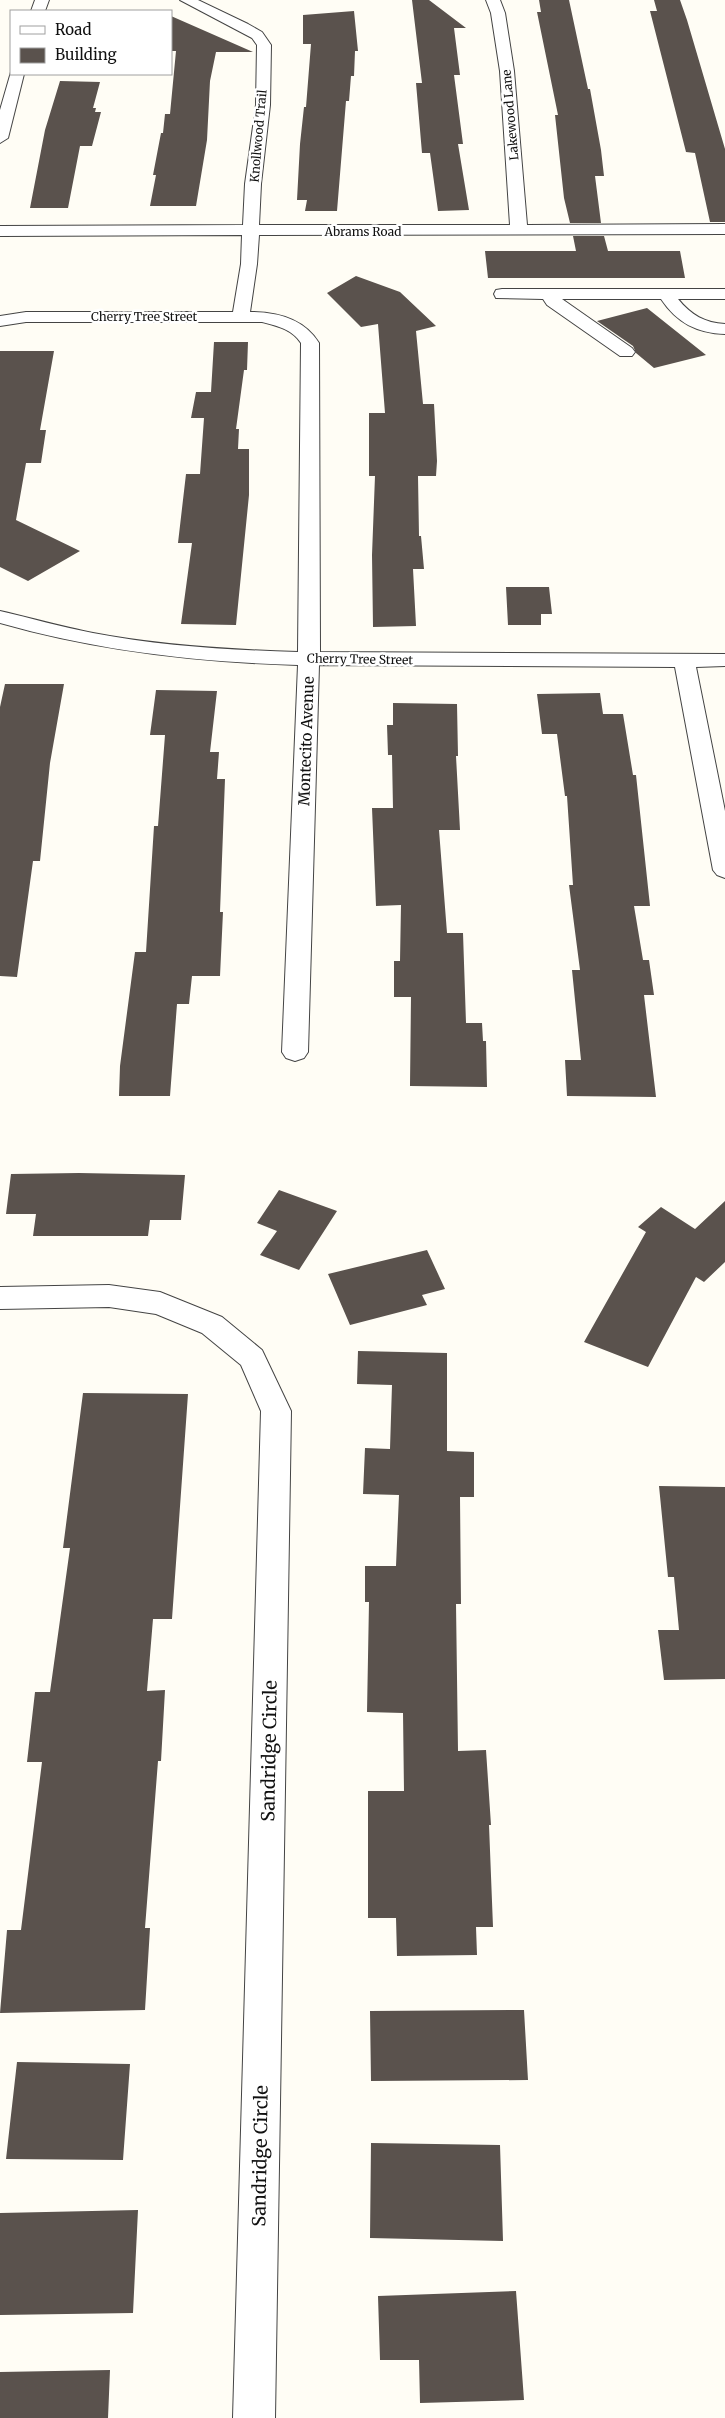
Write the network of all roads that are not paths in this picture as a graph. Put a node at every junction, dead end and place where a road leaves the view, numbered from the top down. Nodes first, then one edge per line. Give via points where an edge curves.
1 (187, 0) edge
2 (492, 0) edge
3 (17, 75) edge
4 (0, 138) edge
5 (725, 229) edge
6 (250, 231) junction
7 (519, 231) junction
8 (0, 232) edge
9 (502, 294) dead end
10 (548, 294) junction
11 (666, 294) junction
12 (725, 294) edge
13 (241, 316) junction
14 (0, 321) edge
15 (725, 329) edge
16 (626, 352) dead end
17 (311, 431) joint
18 (0, 617) edge
19 (309, 659) junction
20 (684, 660) junction
21 (725, 660) edge
22 (725, 870) edge
23 (295, 1052) dead end
24 (0, 1298) edge
25 (254, 2418) edge

1 - 6 street, Knollwood Trail via 257,35 264,45 262,105
2 - 7 street, Lakewood Lane via 498,14 507,71
3 - 4 street
5 - 7 street, Abrams Road
6 - 7 street, Abrams Road
6 - 8 street, Abrams Road
6 - 13 street, Knollwood Trail
9 - 10 street
10 - 11 street
10 - 16 street via 553,301
11 - 12 street
11 - 15 street via 674,308 692,322 711,329
13 - 14 street, Cherry Tree Street via 26,317
13 - 17 street, Cherry Tree Street via 287,322 306,334 312,361
17 - 19 street, Montecito Avenue
18 - 19 street, Cherry Tree Street via 138,648
19 - 20 street, Cherry Tree Street
19 - 23 street, Montecito Avenue
20 - 21 street, Cherry Tree Street
20 - 22 street
24 - 25 street, Sandridge Circle via 110,1296 160,1303 212,1325 252,1358 276,1411

